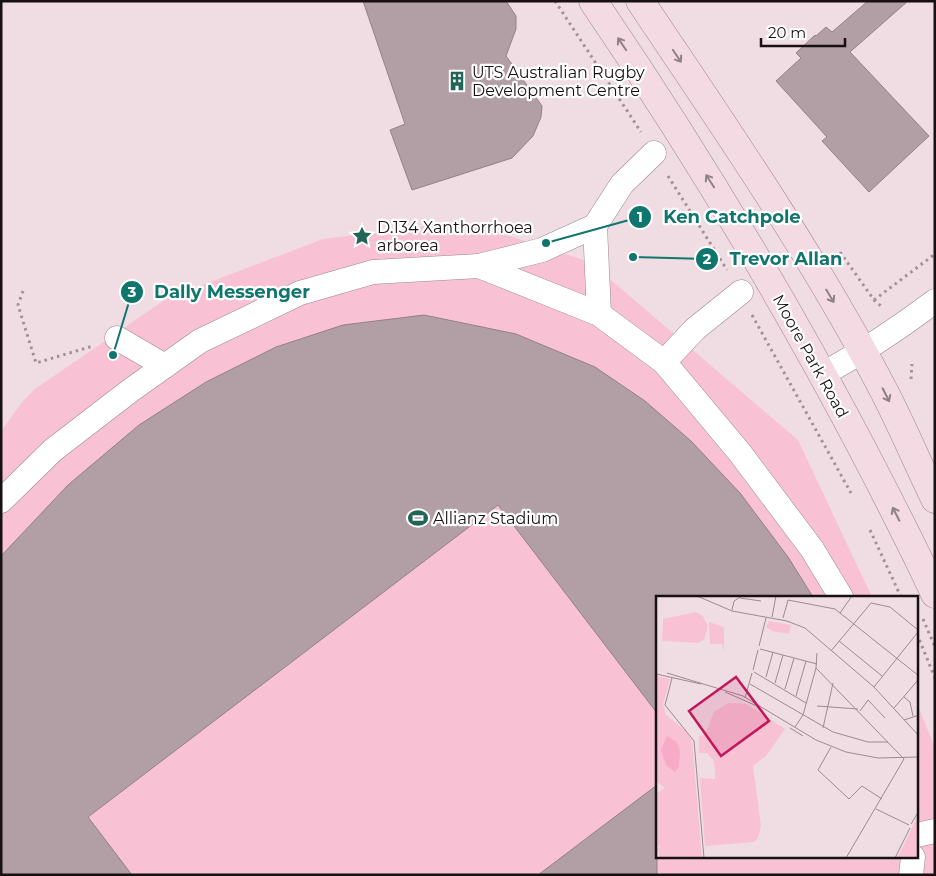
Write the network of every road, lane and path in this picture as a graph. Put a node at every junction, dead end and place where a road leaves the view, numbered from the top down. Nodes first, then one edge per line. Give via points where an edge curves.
1 (593, 1) edge
2 (640, 1) edge
3 (654, 153) dead end
4 (595, 226) junction
5 (935, 254) edge
6 (478, 266) junction
7 (23, 291) dead end
8 (740, 292) dead end
9 (935, 301) edge
10 (881, 306) dead end
11 (598, 314) junction
12 (117, 338) joint
13 (765, 338) dead end
14 (863, 352) junction
15 (664, 362) junction
16 (912, 364) dead end
17 (165, 366) junction
18 (823, 374) junction
19 (910, 381) dead end
20 (854, 498) dead end
21 (935, 499) edge
22 (1, 500) edge
23 (867, 523) dead end
24 (839, 596) edge
25 (901, 596) edge
26 (928, 604) edge
27 (918, 636) edge
28 (935, 647) edge
29 (935, 678) edge
30 (935, 831) edge
31 (918, 835) edge
32 (913, 858) edge
33 (911, 875) edge

18 -> 1 main road, Moore Park Road via 728,209
2 -> 14 main road via 754,169
3 - 4 street via 622,184
4 - 6 street via 542,250
4 - 11 street
5 - 10 path via 874,300
6 - 11 street
6 - 17 street via 373,272 300,293 200,341
7 - 12 path via 18,305 36,363
8 - 15 street via 695,329
9 - 14 street
11 - 15 street
12 - 17 street
13 - 20 path
14 - 18 street
14 -> 21 main road
15 - 24 street via 752,468 812,549
16 - 19 path
17 - 22 street via 53,450
26 -> 18 main road, Moore Park Road via 918,558
23 - 25 path
26 - 28 path
27 - 29 path
30 - 31 street
32 - 33 street

